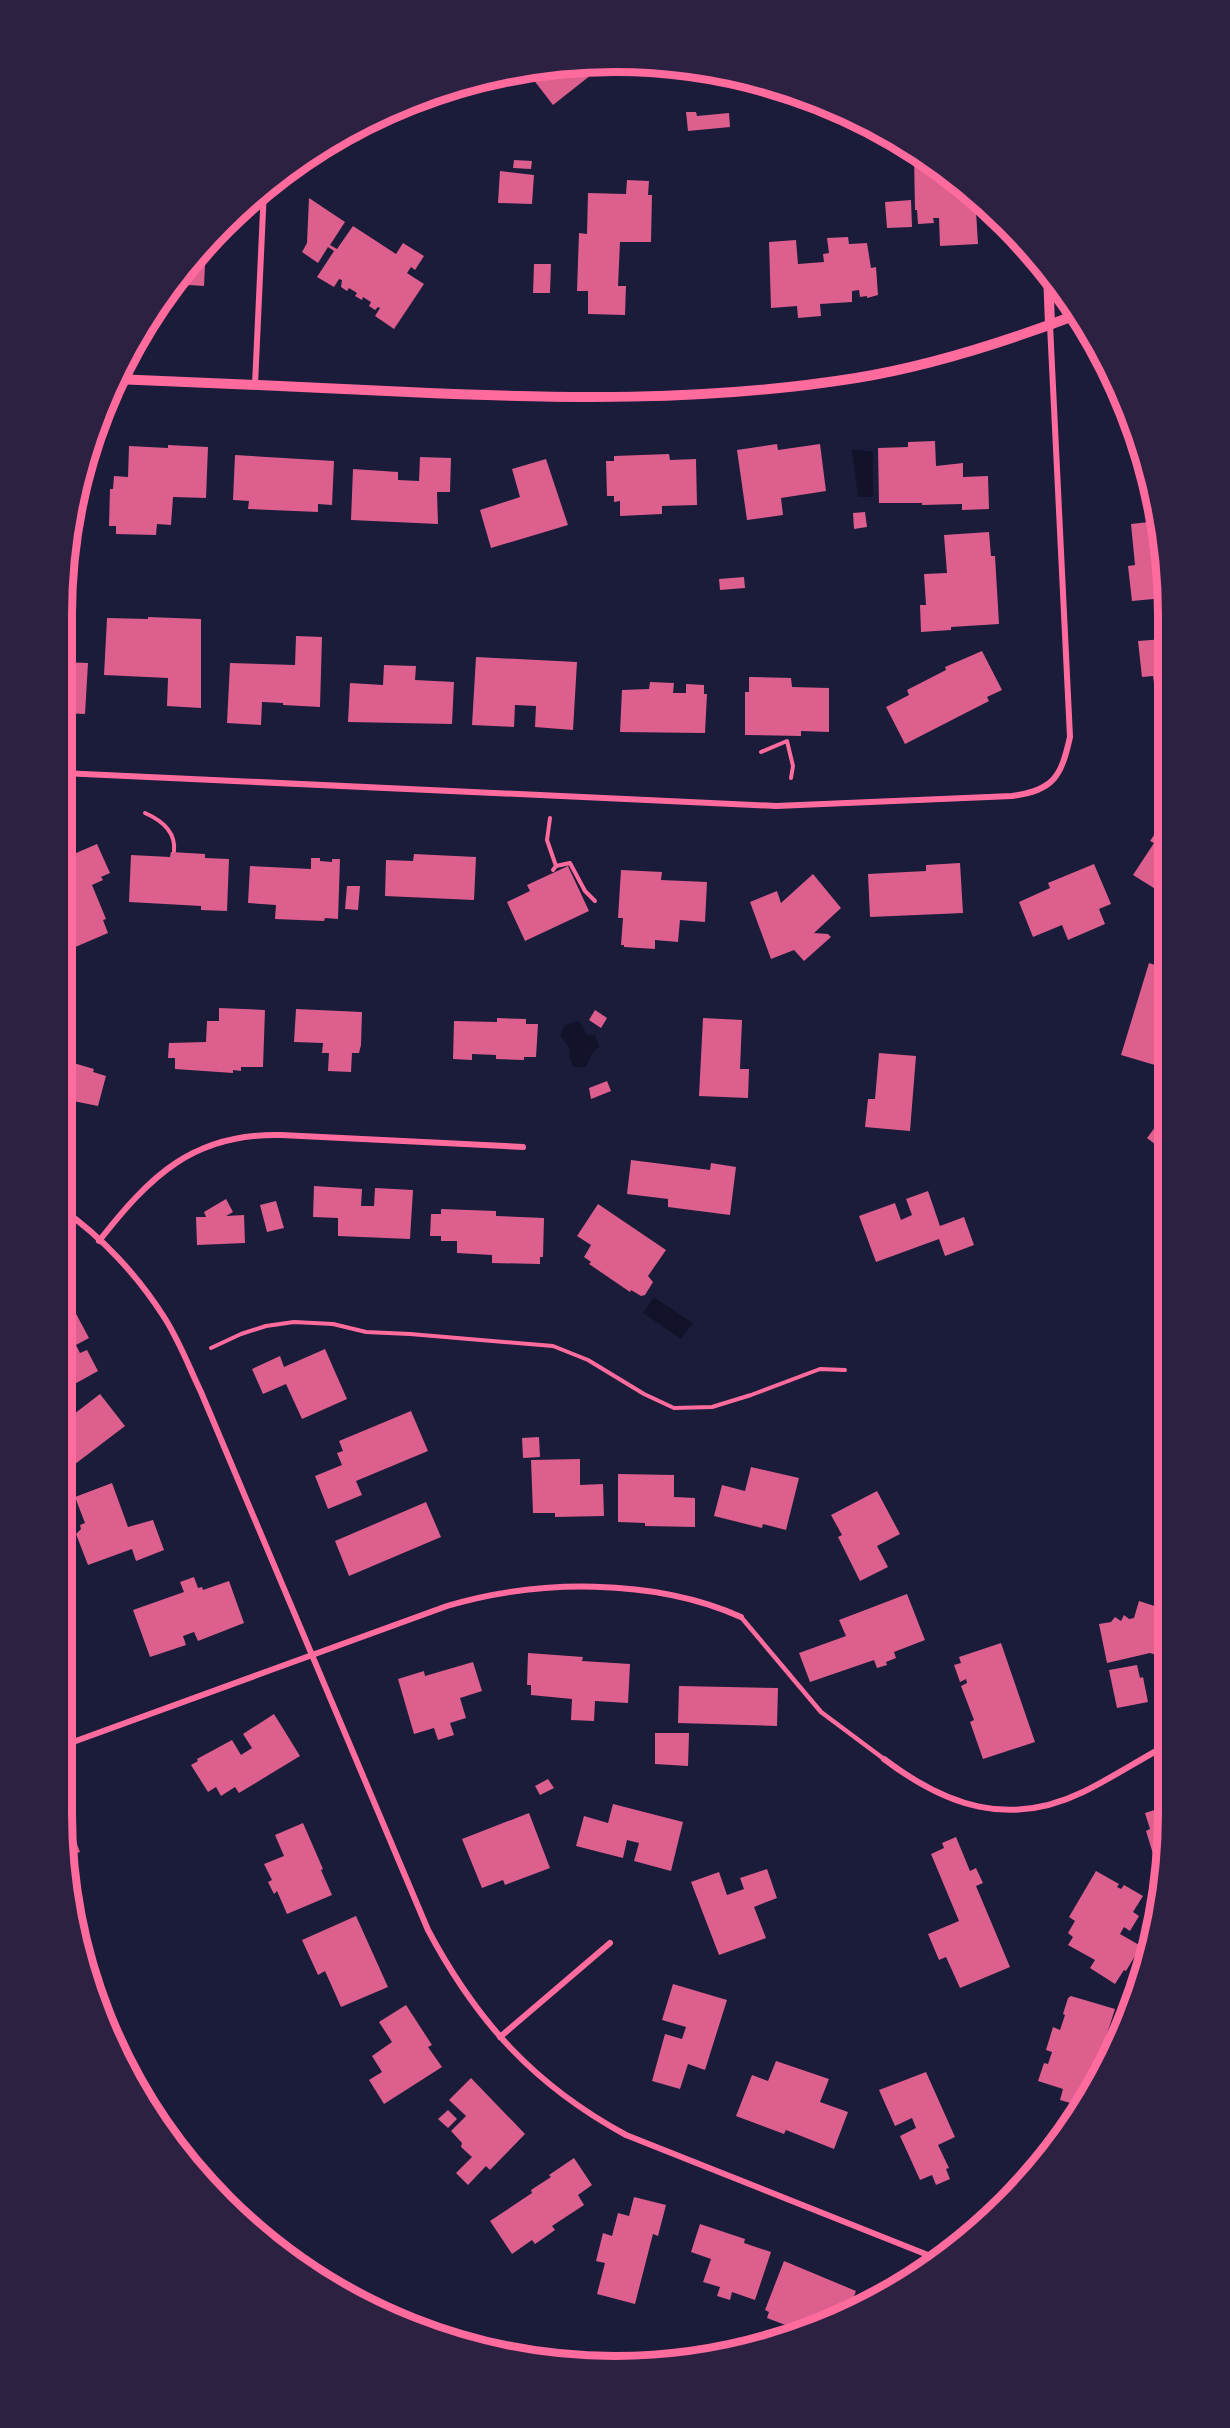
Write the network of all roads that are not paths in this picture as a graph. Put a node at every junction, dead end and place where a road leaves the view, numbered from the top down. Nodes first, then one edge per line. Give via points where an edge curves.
1 (263, 202) edge
2 (1049, 288) edge
3 (1069, 318) edge
4 (1050, 325) junction
5 (126, 379) edge
6 (255, 385) junction
7 (72, 773) edge
8 (523, 1147) dead end
9 (72, 1218) edge
10 (99, 1241) junction
11 (741, 1617) joint
12 (313, 1655) junction
13 (72, 1742) edge
14 (1158, 1750) edge
15 (884, 1759) joint
16 (610, 1943) dead end
17 (500, 2037) junction
18 (929, 2256) edge

1 - 6 street
2 - 4 street
3 - 4 street
4 - 6 street via 920,365 858,378 741,393 522,398
4 - 7 street via 1070,737 1065,762 1043,789 1012,796 776,806
5 - 6 street
8 - 10 street via 281,1135 235,1138 207,1147 162,1171
9 - 10 street
10 - 12 street via 147,1292 182,1350
11 - 12 street via 690,1599 638,1591 576,1587 516,1590 447,1606
11 - 15 lane via 821,1712
12 - 13 street
12 - 17 street via 428,1930 467,1996
14 - 15 street via 1056,1803 1006,1810 953,1801 910,1779
16 - 17 street
17 - 18 street via 558,2092 626,2135

